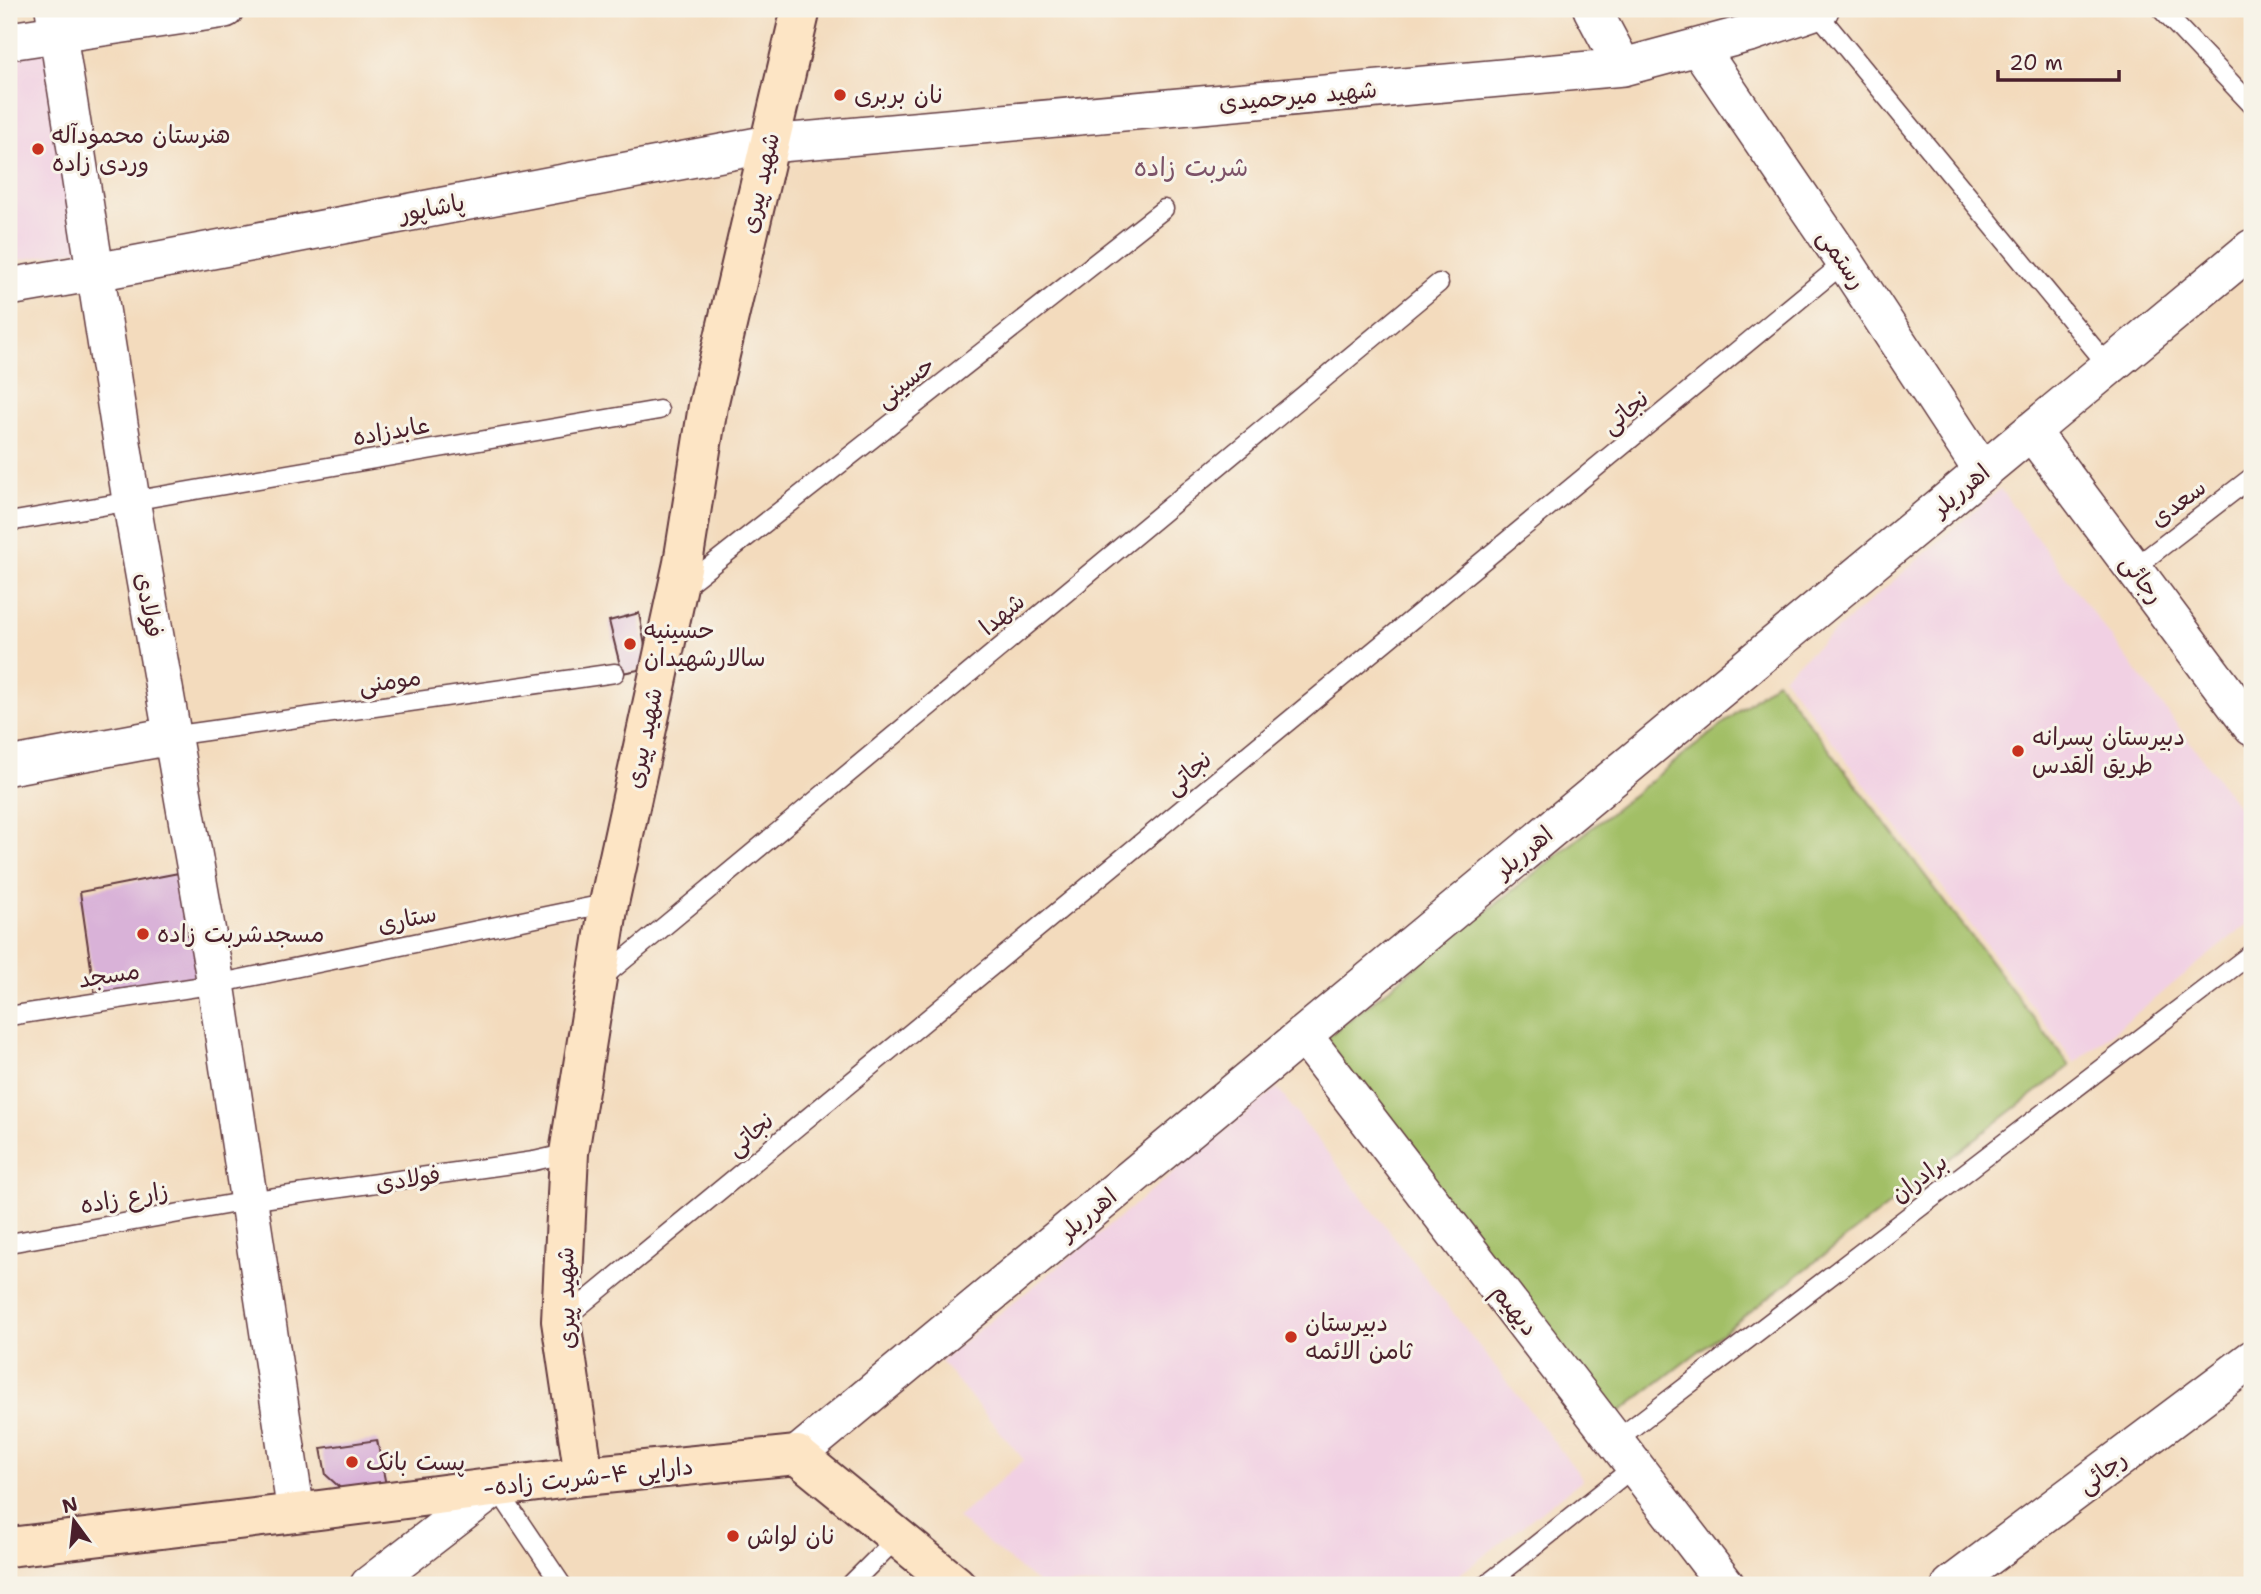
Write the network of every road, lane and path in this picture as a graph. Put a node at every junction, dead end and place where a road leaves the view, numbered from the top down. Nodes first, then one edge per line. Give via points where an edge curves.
1 (226, 9) edge
2 (802, 9) edge
3 (1592, 9) edge
4 (2161, 9) edge
5 (1818, 10) edge
6 (55, 21) edge
7 (1745, 21) edge
8 (9, 41) edge
9 (1699, 48) junction
10 (1623, 67) junction
11 (2252, 105) edge
12 (769, 144) junction
13 (1164, 209) dead end
14 (2252, 248) edge
15 (1845, 262) junction
16 (96, 272) junction
17 (1439, 283) dead end
18 (9, 287) edge
19 (2109, 367) junction
20 (659, 410) dead end
21 (2031, 431) junction
22 (1983, 472) junction
23 (2252, 477) edge
24 (131, 500) junction
25 (9, 522) edge
26 (2134, 568) junction
27 (676, 593) junction
28 (615, 673) dead end
29 (2252, 727) edge
30 (171, 736) junction
31 (9, 766) edge
32 (609, 903) junction
33 (2252, 953) edge
34 (596, 982) junction
35 (216, 984) junction
36 (9, 1016) edge
37 (1303, 1035) junction
38 (569, 1153) junction
39 (248, 1201) junction
40 (9, 1243) edge
41 (561, 1321) junction
42 (2252, 1359) edge
43 (1625, 1454) junction
44 (797, 1455) junction
45 (584, 1476) junction
46 (496, 1487) junction
47 (296, 1513) junction
48 (897, 1538) junction
49 (9, 1547) edge
50 (369, 1585) edge
51 (562, 1585) edge
52 (850, 1585) edge
53 (956, 1585) edge
54 (1486, 1585) edge
55 (1726, 1585) edge
56 (1951, 1585) edge

1 - 6 street
2 - 12 street, شهید پیری
3 - 10 street
4 - 11 lane
5 - 7 street, شهید میرحمیدی
5 - 19 lane
6 - 8 street
6 - 16 street, فولادی
7 - 9 street, شهید میرحمیدی
9 - 10 street, شهید میرحمیدی
9 - 15 street, رستمی
10 - 12 street, شهید میرحمیدی
12 - 16 street, پاشاپور
12 - 27 street, شهید پیری via 708,406
13 - 27 lane, حسینی
14 - 19 street, اهرریلر
15 - 22 street, رستمی
15 - 41 lane, نجاتی
16 - 18 street, پاشاپور
16 - 24 street, فولادی
17 - 34 lane, شهدا
19 - 21 street, اهرریلر
20 - 24 lane, عابدزاده
21 - 22 street, اهرریلر
21 - 26 street, رجائی
22 - 37 street, اهرریلر
23 - 26 lane, سعدی
24 - 25 lane, عابدزاده
24 - 30 street, فولادی
26 - 29 street, رجائی
27 - 32 street, شهید پیری
28 - 30 lane, مومنی
30 - 31 street
30 - 35 street, فولادی
32 - 34 street, شهید پیری
32 - 35 lane, ستاری
33 - 43 lane, برادران
34 - 38 street, شهید پیری
35 - 36 lane, مسجد
35 - 39 street, فولادی
37 - 43 street, دیهیم
37 - 44 street, اهرریلر
38 - 39 lane, فولادی
38 - 41 street, شهید پیری
39 - 40 lane, زارع زاده
39 - 47 street, فولادی
41 - 45 street, شهید پیری
42 - 56 street, رجائی
43 - 54 lane, برادران
43 - 55 street, دیهیم
44 - 45 street, -دارایی ۴-شربت زاده
44 - 48 street
45 - 46 street, -دارایی ۴-شربت زاده
46 - 47 street, -دارایی ۴-شربت زاده
46 - 50 street
46 - 51 lane
47 - 49 street, -دارایی ۴-شربت زاده
48 - 52 lane
48 - 53 street

